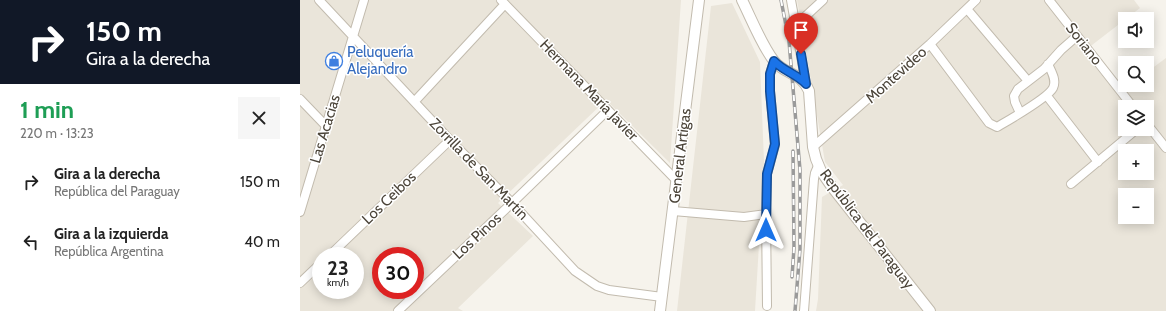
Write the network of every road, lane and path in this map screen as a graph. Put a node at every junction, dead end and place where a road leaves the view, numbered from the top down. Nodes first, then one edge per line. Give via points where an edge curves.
1 (319, 0) edge
2 (364, 0) edge
3 (699, 0) edge
4 (742, 0) edge
5 (791, 0) edge
6 (823, 0) edge
7 (976, 0) edge
8 (1049, 0) edge
9 (503, 2) edge
10 (967, 9) junction
11 (796, 25) junction
12 (353, 35) junction
13 (1077, 36) junction
14 (930, 44) junction
15 (774, 61) junction
16 (1048, 64) junction
17 (1028, 81) junction
18 (806, 84) junction
19 (1047, 96) junction
20 (300, 99) edge
21 (1127, 100) edge
22 (415, 101) junction
23 (608, 110) junction
24 (1020, 113) junction
25 (326, 126) junction
26 (1154, 133) edge
27 (1129, 136) edge
28 (450, 140) junction
29 (813, 148) junction
30 (1166, 148) edge
31 (1098, 162) junction
32 (818, 166) junction
33 (677, 181) junction
34 (1071, 184) dead end
35 (512, 203) junction
36 (673, 211) junction
37 (300, 212) edge
38 (766, 214) junction
39 (338, 247) edge
40 (312, 272) edge
41 (300, 283) edge
42 (662, 297) junction
43 (767, 306) dead end
44 (398, 311) edge
45 (660, 311) edge
46 (804, 311) edge
47 (930, 311) edge

1 - 12 street, Zorrilla de San Martín
2 - 12 street, Las Acacias
3 - 33 street, General Artigas
4 - 15 street
5 - 11 street
6 - 11 street
7 - 10 street, Montevideo
8 - 13 street, Soriano
9 - 22 street
9 - 23 street, Hermana María Javier
10 - 14 street, Montevideo
10 - 17 street
11 - 18 street
12 - 22 street, Zorrilla de San Martín
12 - 25 street, Las Acacias
13 - 16 street
13 - 21 street, Soriano
14 - 24 street via 989,123 997,127
14 - 29 street, Montevideo
15 - 18 street
15 - 38 street via 770,74 770,91 775,144 767,174
16 - 17 street
16 - 19 street via 1054,78 1054,87
17 - 24 street via 1014,96
18 - 29 street, República del Paraguay
19 - 24 street
19 - 31 street
20 - 25 street
22 - 28 street, Zorrilla de San Martín
23 - 33 street, Hermana María Javier
23 - 35 street, Los Pinos
25 - 37 street, Las Acacias
26 - 30 street
27 - 31 street
28 - 35 street, Zorrilla de San Martín
28 - 39 street, Los Ceibos
29 - 32 street, República del Paraguay
31 - 34 street
32 - 46 street via 814,179
32 - 47 street, República del Paraguay
33 - 36 street, General Artigas
35 - 42 street, Zorrilla de San Martín via 575,271 587,280 609,290
35 - 44 street, Los Pinos
36 - 38 street via 744,217
36 - 42 street, General Artigas
38 - 43 street
40 - 41 street
42 - 45 street, General Artigas

